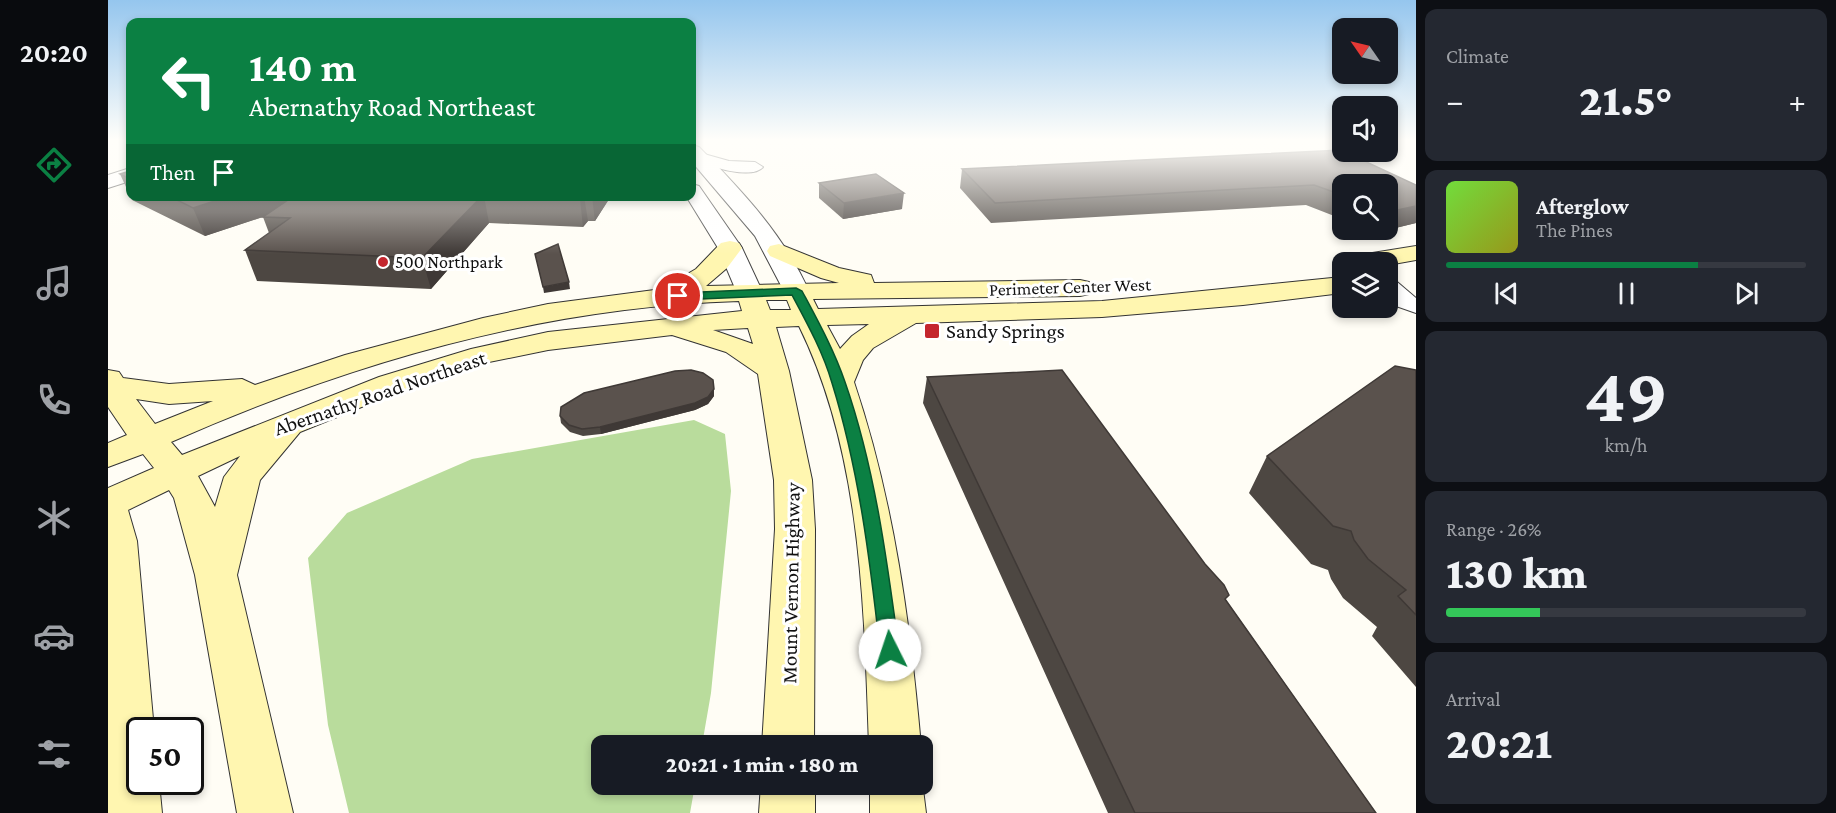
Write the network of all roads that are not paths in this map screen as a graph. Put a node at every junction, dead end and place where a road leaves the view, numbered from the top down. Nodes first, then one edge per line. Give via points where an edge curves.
1 (717, 178) edge
2 (733, 178) edge
3 (126, 184) edge
4 (726, 187) junction
5 (108, 190) edge
6 (696, 196) edge
7 (730, 249) junction
8 (779, 251) junction
9 (1416, 253) edge
10 (1398, 256) edge
11 (1332, 266) edge
12 (1416, 273) edge
13 (1398, 277) edge
14 (1398, 283) edge
15 (1332, 286) edge
16 (1416, 289) edge
17 (1398, 295) edge
18 (912, 303) junction
19 (802, 304) junction
20 (754, 305) junction
21 (1416, 306) edge
22 (660, 312) junction
23 (773, 371) junction
24 (838, 382) junction
25 (111, 383) edge
26 (285, 384) junction
27 (294, 421) junction
28 (150, 438) junction
29 (108, 456) edge
30 (176, 471) junction
31 (108, 504) edge
32 (108, 509) edge
33 (216, 575) junction
34 (114, 589) edge
35 (789, 735) edge
36 (894, 735) edge
37 (788, 795) edge
38 (897, 795) edge
39 (134, 813) edge
40 (265, 813) edge
41 (787, 813) edge
42 (898, 813) edge

1 - 4 street
2 - 4 street
3 - 5 street
4 - 8 street
6 - 7 street, Mount Vernon Highway
7 - 20 street, Mount Vernon Highway
7 - 22 main road via 717,267
8 - 18 main road
8 - 19 street
9 - 10 main road
11 - 18 main road, Perimeter Center West via 1216,280
12 - 13 main road
14 - 16 street
15 - 18 main road, Perimeter Center West via 1148,306
17 - 21 street
18 - 19 main road, Perimeter Center West
18 - 24 main road via 856,347 843,364
19 - 20 main road, Abernathy Road Northeast
19 - 24 main road via 821,338
20 - 22 main road, Abernathy Road Northeast
20 - 23 main road, Mount Vernon Highway
22 - 23 main road via 736,346
22 - 26 main road, Abernathy Road Northeast via 554,311 457,331
22 - 27 main road, Abernathy Road Northeast via 482,355 390,384
23 - 35 main road, Mount Vernon Highway via 793,480
24 - 36 main road via 871,511 888,626
25 - 26 main road via 175,394
25 - 28 main road via 129,415
26 - 28 main road, Abernathy Road Northeast
27 - 30 main road, Abernathy Road Northeast
27 - 33 main road via 242,477
28 - 29 main road, Abernathy Road Northeast
28 - 30 main road
30 - 31 main road, Abernathy Road Northeast
30 - 33 main road via 193,498
32 - 34 main road via 117,542
33 - 40 main road
34 - 39 main road
37 - 41 main road
38 - 42 main road

